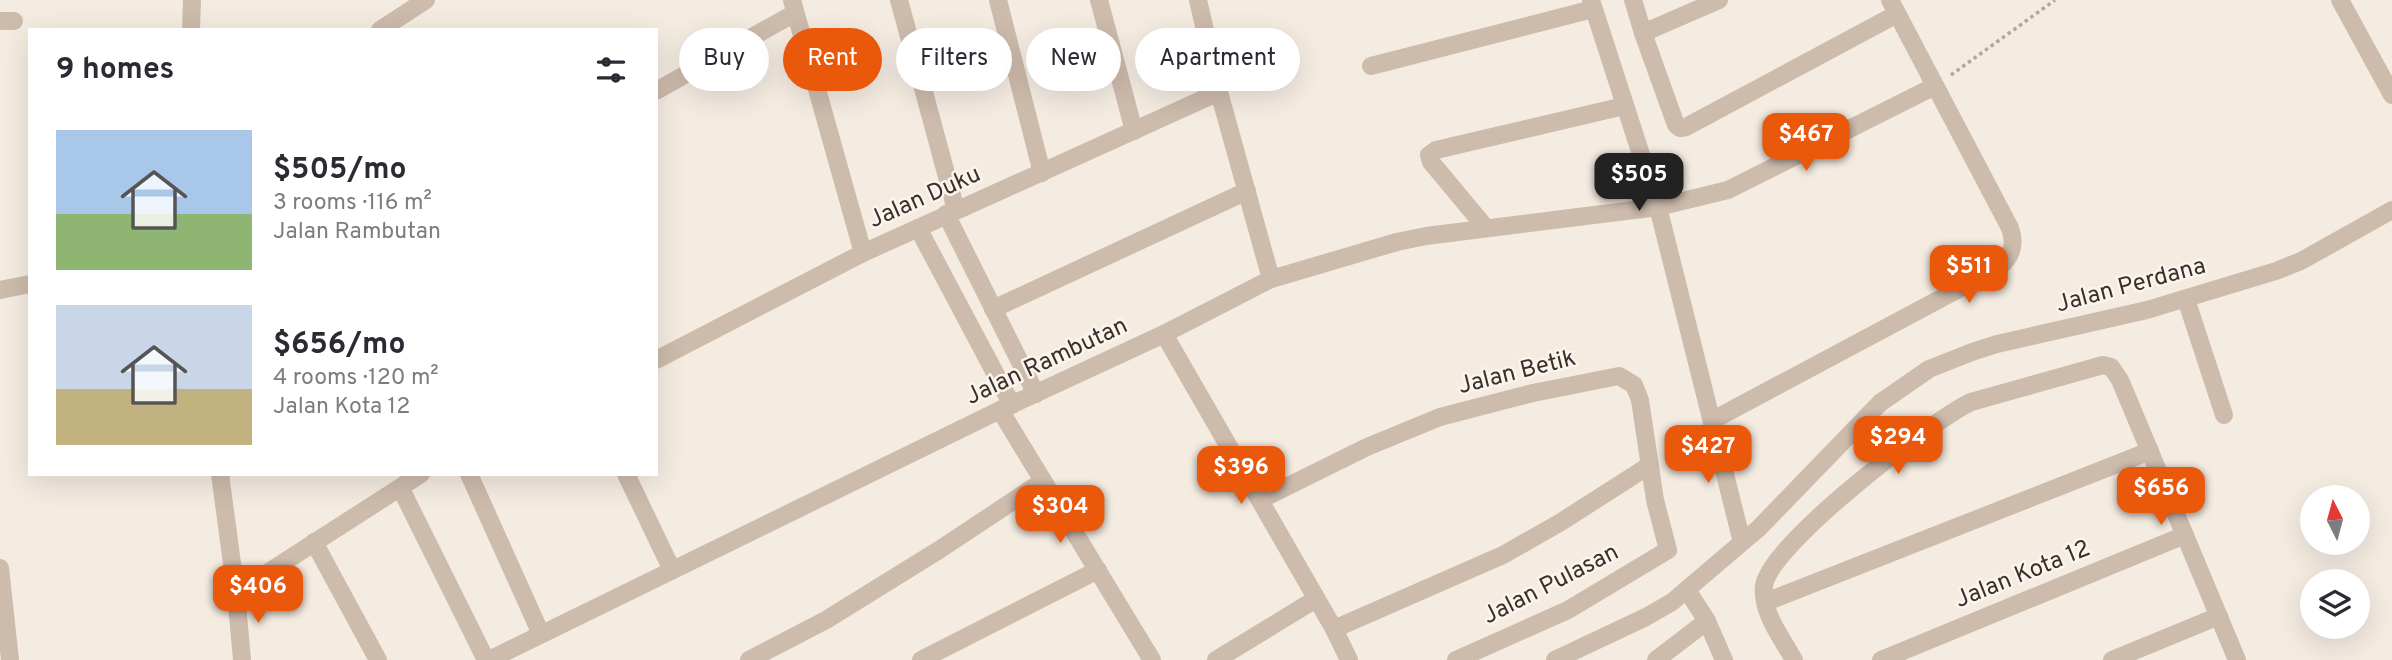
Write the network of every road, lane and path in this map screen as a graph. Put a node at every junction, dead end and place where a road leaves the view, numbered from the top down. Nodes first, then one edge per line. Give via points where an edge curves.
1 (192, 0) edge
2 (426, 0) edge
3 (899, 0) edge
4 (998, 0) edge
5 (1099, 0) edge
6 (1198, 0) edge
7 (1633, 0) edge
8 (1719, 0) edge
9 (2054, 0) edge
10 (2340, 0) edge
11 (1592, 5) edge
12 (793, 7) edge
13 (1893, 7) edge
14 (191, 28) edge
15 (383, 28) edge
16 (1643, 33) junction
17 (1371, 66) dead end
18 (1935, 86) junction
19 (658, 90) edge
20 (1219, 92) junction
21 (2392, 95) edge
22 (1624, 106) junction
23 (1134, 131) junction
24 (1042, 173) junction
25 (1247, 191) junction
26 (1657, 207) junction
27 (2392, 210) edge
28 (951, 212) junction
29 (918, 228) junction
30 (1486, 228) junction
31 (863, 253) junction
32 (1271, 279) junction
33 (28, 284) edge
34 (0, 290) edge
35 (2186, 299) junction
36 (993, 309) junction
37 (1164, 334) junction
38 (658, 359) edge
39 (1036, 394) junction
40 (1006, 408) junction
41 (2224, 415) dead end
42 (1713, 420) junction
43 (2150, 451) junction
44 (1650, 465) junction
45 (220, 476) edge
46 (418, 476) edge
47 (470, 476) edge
48 (627, 476) edge
49 (1043, 481) junction
50 (401, 489) junction
51 (1260, 500) junction
52 (2185, 535) junction
53 (314, 542) junction
54 (1742, 542) junction
55 (1668, 550) joint
56 (672, 570) junction
57 (1098, 570) junction
58 (0, 576) edge
59 (1687, 590) junction
60 (236, 593) junction
61 (1316, 599) junction
62 (1766, 602) junction
63 (2219, 616) junction
64 (1707, 621) junction
65 (1334, 629) junction
66 (541, 634) junction
67 (10, 660) edge
68 (242, 660) edge
69 (378, 660) edge
70 (488, 660) edge
71 (749, 660) edge
72 (921, 660) edge
73 (1152, 660) edge
74 (1216, 660) edge
75 (1349, 660) edge
76 (1456, 660) edge
77 (1555, 660) edge
78 (1656, 660) edge
79 (1724, 660) edge
80 (1794, 660) edge
81 (1881, 660) edge
82 (2112, 660) edge
83 (2237, 660) edge

1 - 14 street
2 - 15 street
3 - 28 street
4 - 24 street
5 - 23 street
6 - 20 street
7 - 16 street
8 - 16 street
9 - 18 path
10 - 21 street
11 - 17 street
11 - 22 street
12 - 19 street
12 - 31 street
13 - 16 street via 1680,128
13 - 18 street
18 - 26 street, Jalan Rambutan via 1741,185
18 - 42 street via 2010,228 2011,254 1998,268
20 - 23 street, Jalan Duku
20 - 25 street
22 - 26 street
22 - 30 street via 1429,155
23 - 24 street, Jalan Duku
24 - 28 street, Jalan Duku
25 - 32 street
25 - 36 street
26 - 30 street, Jalan Rambutan
26 - 42 street
27 - 35 street, Jalan Perdana via 2301,261
28 - 29 street, Jalan Duku
28 - 36 street
29 - 31 street, Jalan Duku
29 - 40 street
30 - 32 street, Jalan Rambutan via 1397,242
31 - 38 street, Jalan Duku
32 - 37 street, Jalan Rambutan
33 - 34 street
35 - 41 street
35 - 54 street, Jalan Perdana via 1997,344 1929,369 1880,403
36 - 39 street
37 - 39 street, Jalan Rambutan
37 - 51 street
39 - 40 street, Jalan Rambutan
40 - 49 street
40 - 56 street, Jalan Rambutan
42 - 54 street
43 - 52 street
43 - 62 street
43 - 62 street via 2111,367 2095,366 1971,402 1895,453 1806,530 1776,561 1765,583
44 - 51 street, Jalan Betik via 1638,393 1627,379 1610,376 1440,417
44 - 55 street, Jalan Betik
44 - 65 street via 1503,555
45 - 60 street
46 - 50 street
47 - 66 street
48 - 56 street
49 - 57 street
49 - 71 street via 826,620
50 - 53 street
50 - 70 street
51 - 61 street
52 - 63 street
52 - 81 street, Jalan Kota 12
53 - 60 street
53 - 69 street
54 - 59 street, Jalan Perdana
55 - 76 street, Jalan Pulasan via 1568,610
56 - 66 street, Jalan Rambutan
57 - 72 street
57 - 73 street
58 - 67 street
59 - 64 street
59 - 77 street, Jalan Perdana via 1646,617
60 - 68 street
61 - 65 street
61 - 74 street
62 - 80 street
63 - 82 street
63 - 83 street
64 - 78 street
64 - 79 street
65 - 75 street
66 - 70 street, Jalan Rambutan

